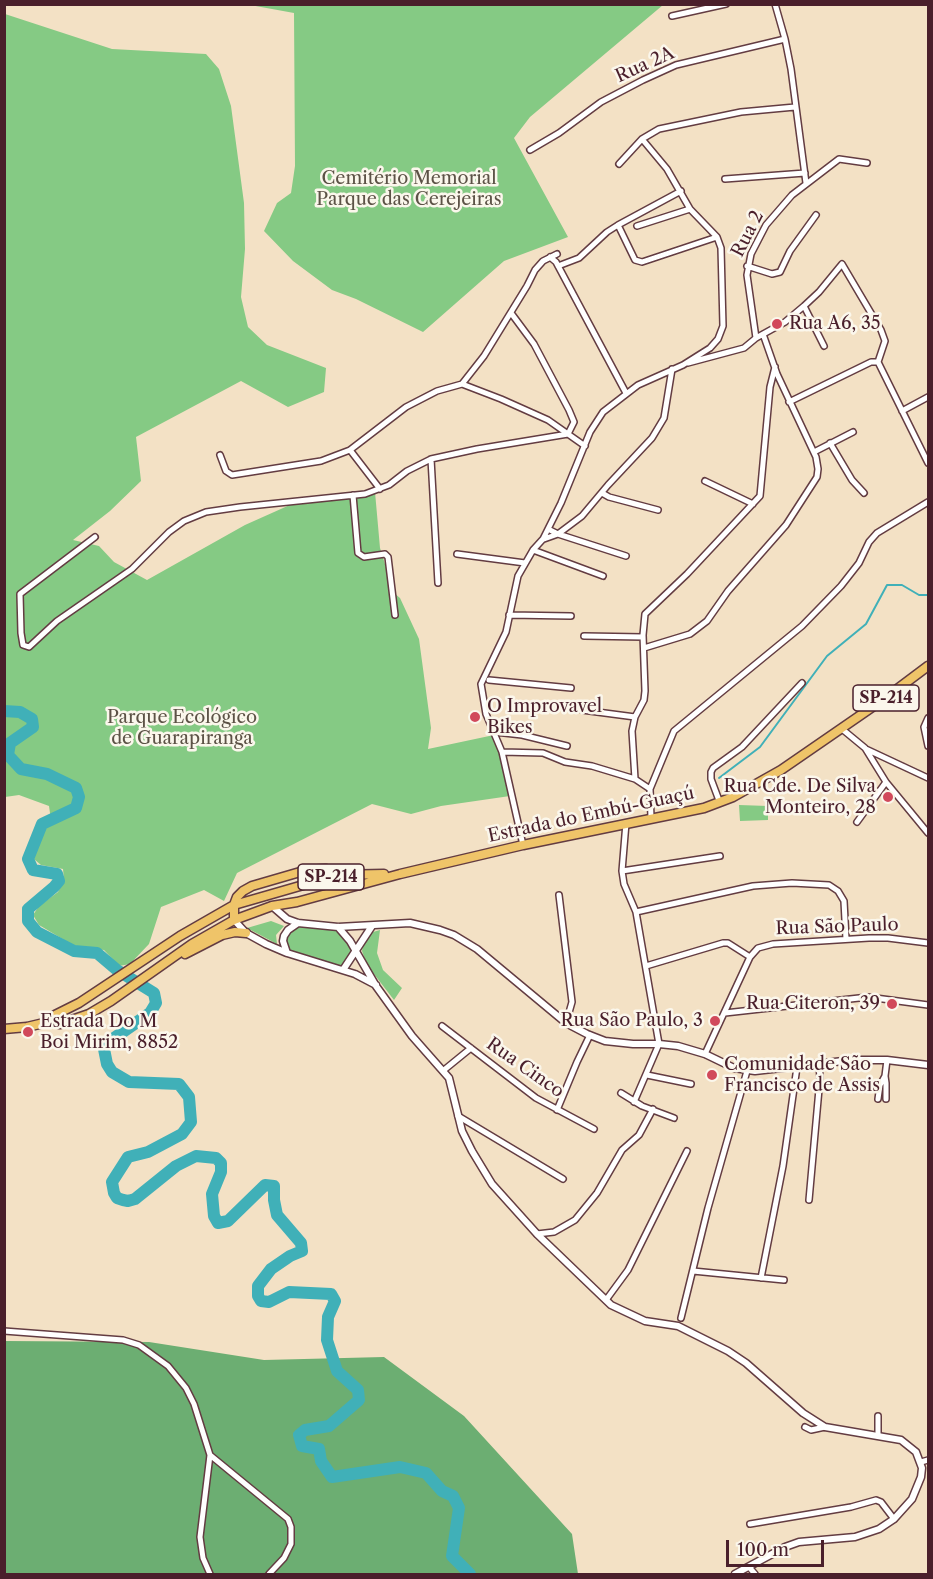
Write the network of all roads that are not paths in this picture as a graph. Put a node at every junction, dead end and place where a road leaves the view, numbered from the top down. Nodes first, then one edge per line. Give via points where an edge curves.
1 (726, 4) edge
2 (775, 4) edge
3 (672, 16) dead end
4 (785, 39) junction
5 (795, 107) junction
6 (642, 139) junction
7 (530, 150) dead end
8 (867, 163) dead end
9 (619, 164) dead end
10 (805, 173) junction
11 (725, 178) dead end
12 (806, 183) junction
13 (681, 191) junction
14 (690, 209) junction
15 (816, 215) dead end
16 (618, 225) junction
17 (638, 226) dead end
18 (717, 237) junction
19 (550, 257) junction
20 (557, 264) junction
21 (747, 266) junction
22 (804, 306) junction
23 (511, 313) junction
24 (763, 334) junction
25 (756, 338) junction
26 (824, 346) dead end
27 (878, 362) junction
28 (683, 364) junction
29 (775, 367) junction
30 (672, 369) junction
31 (462, 384) junction
32 (626, 393) junction
33 (928, 397) edge
34 (789, 402) junction
35 (902, 411) junction
36 (853, 432) dead end
37 (568, 434) junction
38 (830, 443) junction
39 (585, 446) junction
40 (350, 450) junction
41 (814, 452) junction
42 (220, 455) dead end
43 (431, 459) junction
44 (928, 463) edge
45 (705, 481) dead end
46 (380, 489) junction
47 (602, 493) junction
48 (864, 493) dead end
49 (353, 495) junction
50 (928, 502) edge
51 (753, 504) junction
52 (658, 510) dead end
53 (548, 529) junction
54 (558, 534) junction
55 (95, 537) dead end
56 (543, 539) junction
57 (533, 550) junction
58 (457, 554) dead end
59 (626, 556) dead end
60 (525, 563) junction
61 (603, 576) dead end
62 (438, 583) dead end
63 (395, 615) dead end
64 (509, 615) junction
65 (571, 616) dead end
66 (584, 636) dead end
67 (643, 637) junction
68 (644, 648) junction
69 (928, 666) edge
70 (486, 680) junction
71 (802, 684) dead end
72 (571, 688) dead end
73 (582, 710) dead end
74 (635, 717) junction
75 (928, 718) edge
76 (842, 729) junction
77 (495, 732) junction
78 (567, 746) dead end
79 (928, 746) edge
80 (865, 748) junction
81 (502, 753) junction
82 (634, 778) junction
83 (928, 778) edge
84 (886, 782) junction
85 (650, 789) junction
86 (720, 803) junction
87 (651, 818) junction
88 (856, 822) dead end
89 (626, 823) junction
90 (928, 833) edge
91 (523, 845) junction
92 (720, 856) dead end
93 (622, 872) junction
94 (342, 874) junction
95 (400, 874) junction
96 (265, 895) junction
97 (559, 895) dead end
98 (234, 905) junction
99 (272, 906) junction
100 (636, 912) junction
101 (234, 920) junction
102 (298, 923) junction
103 (372, 926) junction
104 (338, 927) junction
105 (246, 933) junction
106 (846, 939) junction
107 (928, 943) edge
108 (356, 949) junction
109 (287, 953) junction
110 (750, 957) junction
111 (167, 961) junction
112 (646, 966) junction
113 (343, 970) junction
114 (376, 986) junction
115 (928, 1005) edge
116 (725, 1013) junction
117 (48, 1022) junction
118 (566, 1023) junction
119 (442, 1026) dead end
120 (4, 1029) edge
121 (590, 1035) junction
122 (659, 1044) junction
123 (471, 1048) junction
124 (705, 1054) junction
125 (886, 1060) junction
126 (819, 1065) junction
127 (928, 1065) edge
128 (797, 1067) junction
129 (444, 1070) junction
130 (747, 1071) junction
131 (647, 1075) junction
132 (885, 1076) junction
133 (691, 1084) dead end
134 (621, 1093) dead end
135 (878, 1099) dead end
136 (886, 1100) dead end
137 (634, 1102) junction
138 (653, 1109) junction
139 (557, 1110) junction
140 (458, 1116) junction
141 (674, 1118) dead end
142 (594, 1129) dead end
143 (687, 1151) dead end
144 (563, 1179) dead end
145 (809, 1200) dead end
146 (537, 1234) junction
147 (693, 1271) junction
148 (761, 1278) junction
149 (784, 1280) dead end
150 (606, 1300) junction
151 (681, 1318) dead end
152 (4, 1331) edge
153 (878, 1416) dead end
154 (825, 1426) junction
155 (806, 1427) dead end
156 (878, 1436) junction
157 (210, 1455) junction
158 (928, 1460) edge
159 (921, 1462) junction
160 (894, 1519) junction
161 (750, 1524) dead end
162 (749, 1567) junction
163 (210, 1575) edge
164 (269, 1575) edge
165 (735, 1575) edge
166 (755, 1575) edge

1 - 3 street
2 - 4 street
4 - 5 street
4 - 7 street, Rua 2A via 676,65 601,102
5 - 6 street via 704,119 659,129
5 - 10 street
6 - 9 street
6 - 13 street
8 - 12 street, Rua 2 via 838,159
10 - 11 street
10 - 12 street
12 - 21 street, Rua 2 via 766,225
13 - 14 street
13 - 16 street
14 - 17 street
14 - 18 street
15 - 21 street via 780,272 772,274
16 - 18 street via 635,260 642,262
16 - 20 street via 579,258
18 - 28 street via 721,248 723,327 714,344
19 - 20 street
19 - 20 street via 557,254
19 - 23 street via 535,270
20 - 32 street
21 - 25 street, Rua 2
22 - 24 street
22 - 26 street
22 - 27 street via 842,264 881,330 885,341
23 - 31 street
23 - 37 street via 534,344 569,410 574,422
24 - 25 street
24 - 29 street
25 - 28 street via 736,352
27 - 34 street
27 - 35 street
28 - 30 street
29 - 34 street
29 - 51 street via 760,496
30 - 32 street
30 - 47 street via 659,428
31 - 37 street via 548,420
31 - 40 street via 437,391 406,407
32 - 39 street via 603,412
33 - 35 street
34 - 41 street
35 - 44 street
36 - 38 street
37 - 39 street
37 - 43 street
38 - 41 street
38 - 48 street
39 - 53 street
40 - 42 street via 316,462 232,475 226,471
40 - 46 street
41 - 68 street via 818,471 803,499 706,621 690,634
43 - 46 street
43 - 62 street
45 - 51 street
46 - 49 street
47 - 52 street
47 - 54 street via 582,516
49 - 55 street via 206,512 184,521 132,569 57,621 29,647 23,645 20,594
49 - 63 street via 358,553 364,557 388,557
50 - 85 street via 877,533 842,586 802,626 674,731
51 - 67 street via 646,612
53 - 54 street
53 - 56 street
54 - 56 street
54 - 59 street
56 - 57 street
57 - 60 street
57 - 61 street
58 - 60 street
60 - 64 street
64 - 65 street
64 - 70 street via 502,645
66 - 67 street
67 - 68 street
68 - 74 street via 644,700
69 - 76 main road, Estrada do Embú-Guaçú / SP-214
70 - 72 street
70 - 77 street via 481,693
71 - 86 street via 742,747 713,768 714,790
73 - 74 street
74 - 82 street
75 - 79 street via 924,727
76 - 80 street
76 - 86 main road, Estrada do Embú-Guaçú / SP-214 via 781,770
77 - 78 street
77 - 81 street
80 - 83 street
80 - 84 street
81 - 82 street via 543,753
81 - 91 street
82 - 85 street
84 - 88 street
84 - 90 street
85 - 87 street
86 - 87 main road, Estrada do Embú-Guaçú / SP-214
87 - 89 main road, Estrada do Embú-Guaçú / SP-214
89 - 91 main road, Estrada do Embú-Guaçú / SP-214
89 - 93 street
91 - 95 main road, Estrada do Embú-Guaçú / SP-214
92 - 93 street
93 - 100 street
94 - 95 main road, Estrada do Embú-Guaçú / SP-214
94 - 96 main road, Estrada do Embú-Guaçú / SP-214
94 - 98 main road via 326,869 307,870 275,878 243,891
95 - 99 main road, Estrada do Embú-Guaçú / SP-214
96 - 98 main road, Estrada do Embú-Guaçú / SP-214
96 - 99 main road
97 - 118 street via 572,1002
98 - 101 main road
98 - 117 main road, Estrada do Embú-Guaçú / SP-214
99 - 101 main road, Estrada do Embú-Guaçú / SP-214
99 - 102 street
100 - 106 street via 753,886 829,885 844,901
100 - 112 street
101 - 105 street
101 - 111 main road, Estrada do Embú-Guaçú / SP-214
102 - 104 street
102 - 109 street via 284,936
103 - 104 street
103 - 108 street
103 - 118 street via 420,924 454,935 477,949
104 - 108 street
105 - 109 street
105 - 111 main road via 222,935
106 - 107 street, Rua São Paulo via 888,938
106 - 110 street, Rua São Paulo via 766,944
108 - 113 street
108 - 114 street
109 - 113 street
110 - 112 street via 723,943
110 - 116 street
111 - 117 main road, Estrada do Embú-Guaçú / SP-214 via 111,1001 73,1020
112 - 122 street
113 - 114 street
114 - 129 street via 412,1036
115 - 116 street via 868,998
116 - 124 street
117 - 120 main road, Estrada do Embú-Guaçú / SP-214
118 - 121 street
119 - 123 street, Rua Cinco
121 - 122 street via 613,1042
121 - 139 street
122 - 124 street
122 - 131 street
123 - 129 street
123 - 139 street, Rua Cinco
124 - 130 street
125 - 126 street
125 - 127 street
125 - 132 street
126 - 128 street
126 - 145 street
128 - 130 street
128 - 148 street
129 - 140 street via 453,1088
130 - 147 street
131 - 133 street
131 - 137 street
132 - 135 street
132 - 136 street
134 - 137 street
137 - 138 street
138 - 141 street
138 - 146 street via 639,1135 622,1150 597,1193 575,1220 554,1232
139 - 142 street, Rua Cinco
140 - 144 street
140 - 146 street via 483,1170
143 - 150 street via 628,1270
146 - 150 street
147 - 148 street
147 - 151 street
148 - 149 street
150 - 154 street via 629,1315 678,1326 728,1351 803,1413
152 - 157 street via 112,1338 139,1344 168,1366 186,1388
153 - 156 street
154 - 155 street via 811,1430
154 - 156 street
156 - 159 street via 901,1440 916,1452
157 - 163 street via 200,1537
157 - 164 street via 288,1519 291,1544
158 - 159 street
159 - 160 street via 921,1477 912,1499
160 - 161 street via 876,1500
160 - 162 street via 855,1537 785,1546
162 - 165 street
162 - 166 street

